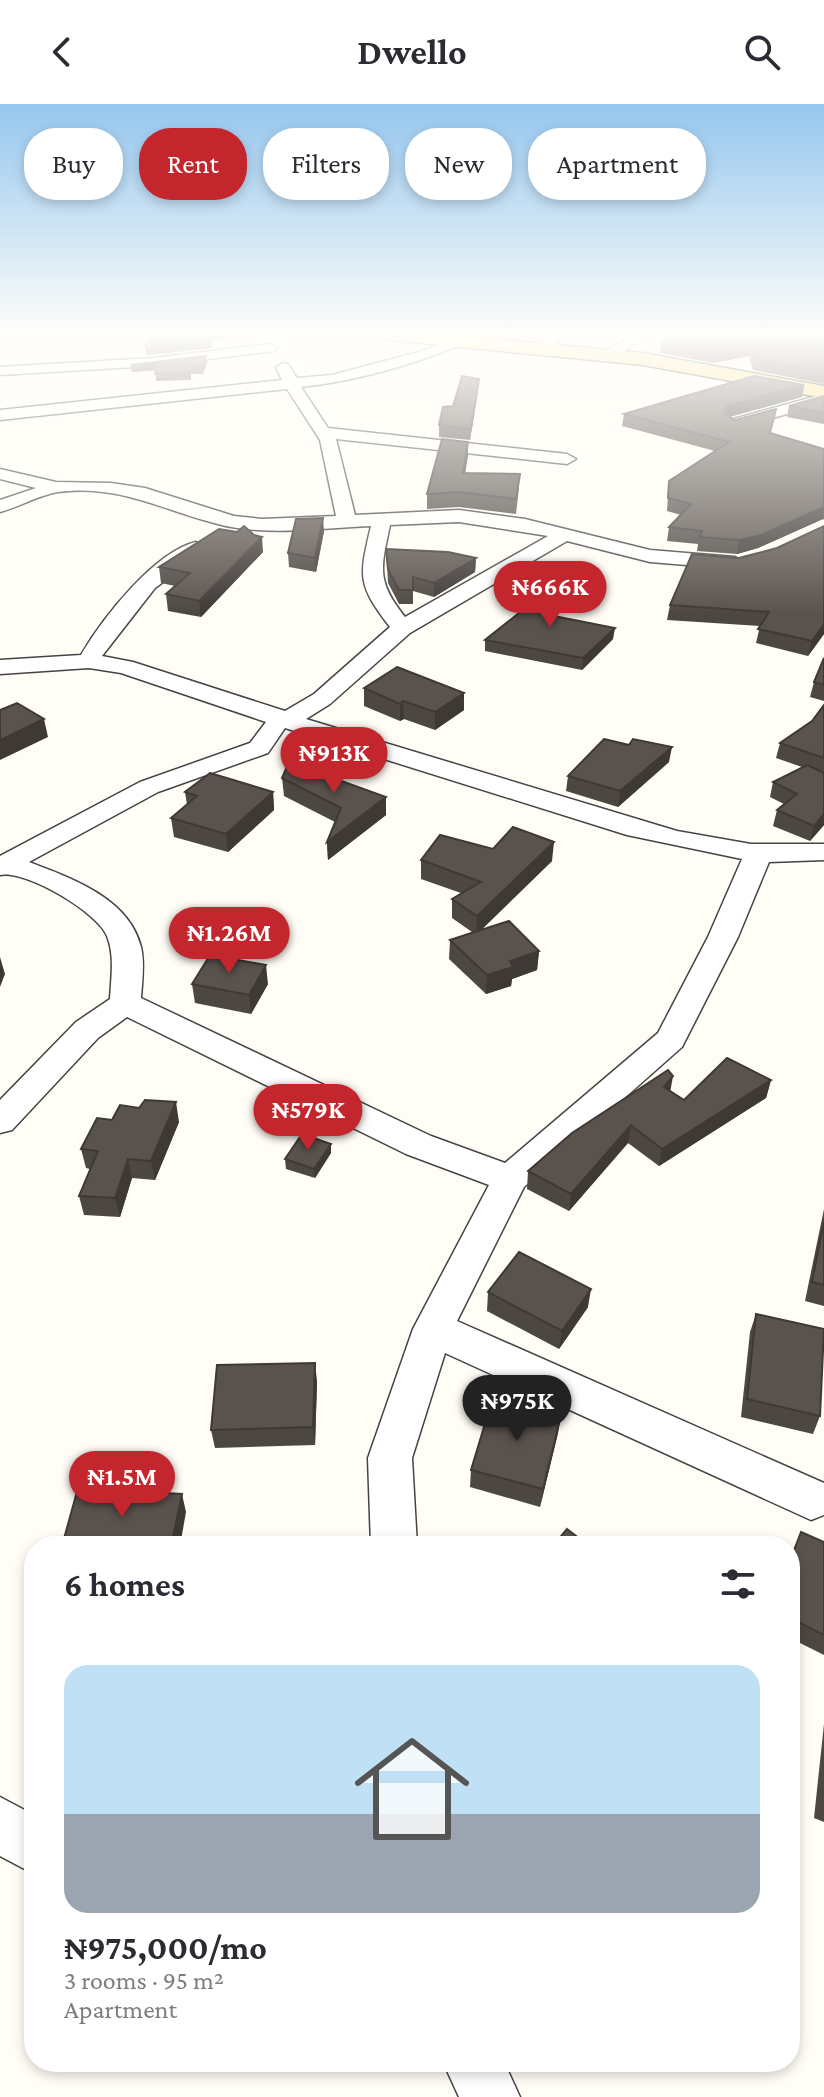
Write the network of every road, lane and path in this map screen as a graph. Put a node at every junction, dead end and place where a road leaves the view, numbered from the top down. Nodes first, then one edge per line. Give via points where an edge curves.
1 (318, 428) edge
2 (320, 432) junction
3 (567, 459) dead end
4 (0, 474) edge
5 (56, 487) junction
6 (0, 506) edge
7 (231, 521) junction
8 (381, 521) junction
9 (347, 523) junction
10 (562, 536) junction
11 (757, 558) edge
12 (402, 628) junction
13 (89, 661) junction
14 (0, 667) edge
15 (284, 718) junction
16 (824, 852) edge
17 (758, 854) junction
18 (4, 866) edge
19 (125, 1003) junction
20 (0, 1121) edge
21 (511, 1178) junction
22 (433, 1329) junction
23 (811, 1499) dead end
24 (394, 1536) edge
25 (0, 1824) edge
26 (24, 1840) edge
27 (478, 2072) edge
28 (490, 2097) edge

1 - 2 street
2 - 3 street
2 - 9 street via 328,440
4 - 5 street
5 - 6 street
5 - 7 street via 145,493
7 - 9 street
7 - 13 street via 152,577
8 - 9 street
8 - 10 street via 485,518
8 - 12 street via 370,580
10 - 11 street via 681,560 737,563
10 - 12 street
12 - 15 street via 322,699
13 - 14 street
13 - 15 street via 125,667
15 - 17 street via 641,830
15 - 18 street via 259,748 149,787
16 - 17 street
17 - 21 street via 671,1039
18 - 19 street via 62,885 92,902 117,926 126,944
19 - 20 street via 70,1047
19 - 21 street via 425,1150
21 - 22 street
22 - 23 street
22 - 24 street via 390,1458
25 - 26 street
27 - 28 street

